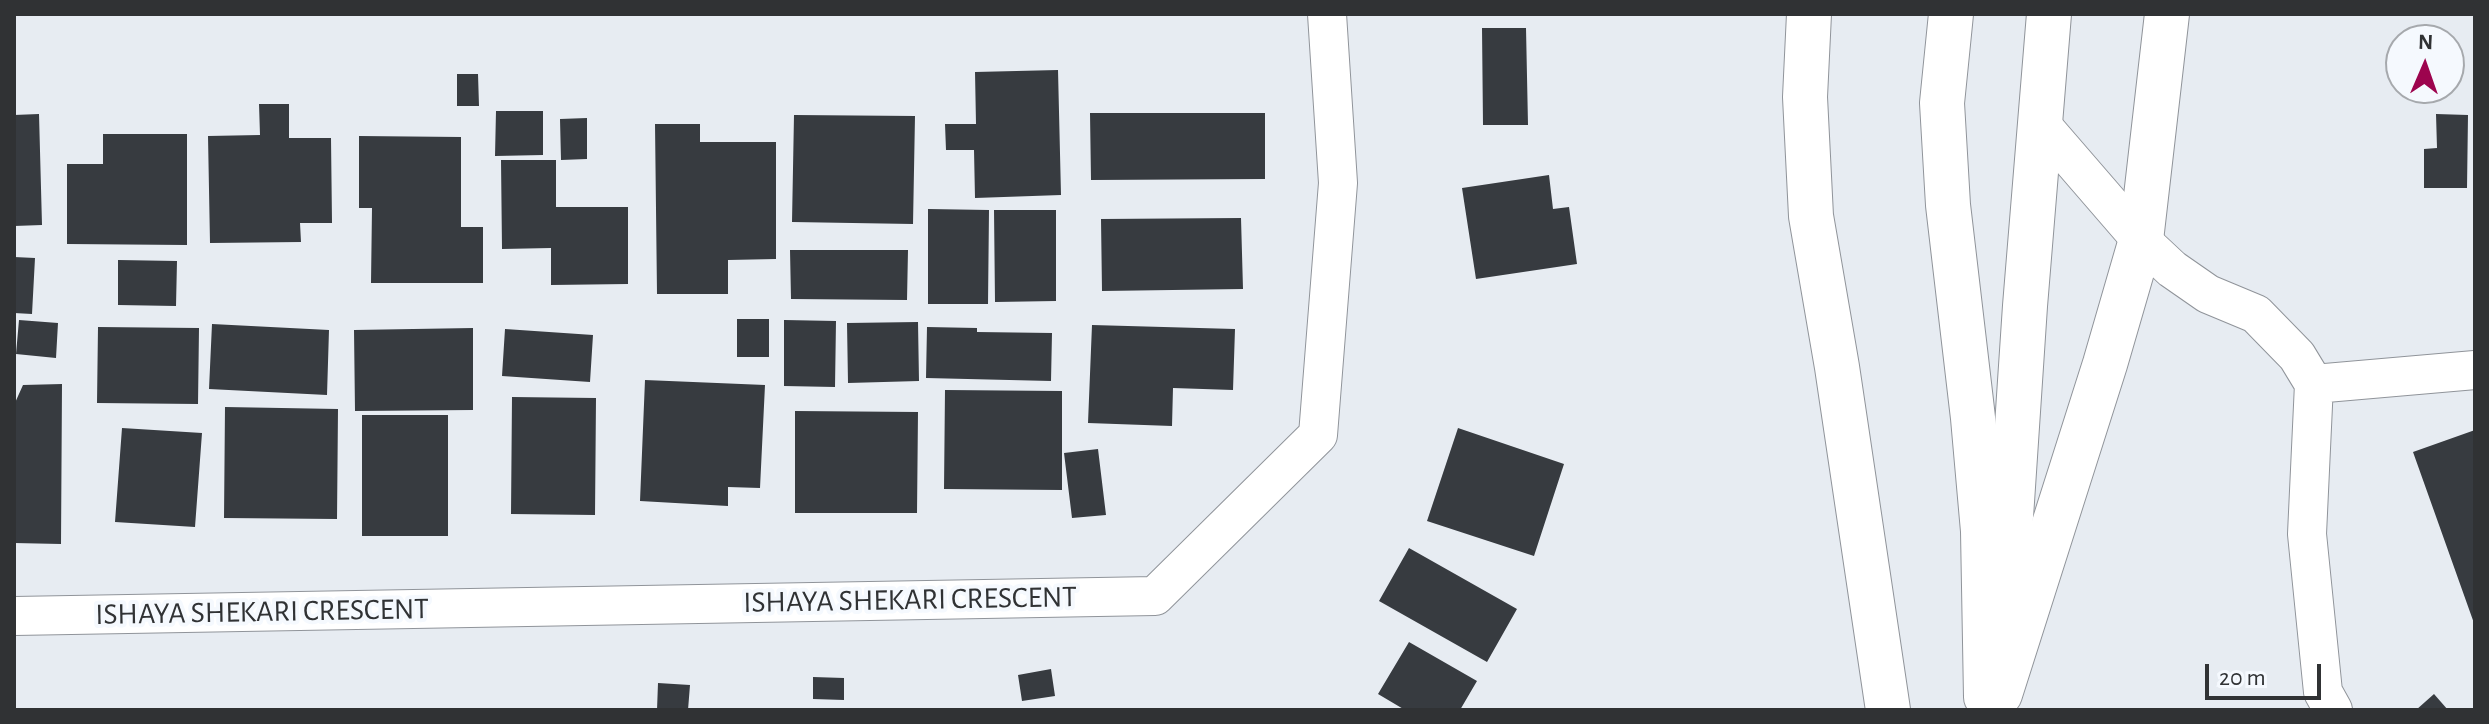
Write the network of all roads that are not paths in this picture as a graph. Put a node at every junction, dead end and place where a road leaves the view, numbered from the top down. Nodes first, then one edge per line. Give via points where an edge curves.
1 (1327, 14) edge
2 (1809, 14) edge
3 (1951, 14) edge
4 (2049, 14) edge
5 (2167, 14) edge
6 (2039, 122) junction
7 (2141, 240) junction
8 (2475, 370) edge
9 (2314, 384) junction
10 (14, 616) edge
11 (1995, 705) edge
12 (1888, 710) edge
13 (2333, 710) edge

1 - 10 street, ISHAYA SHEKARI CRESCENT via 1338,183 1318,435 1155,596
2 - 12 main road via 1805,97 1811,216
3 - 11 main road via 1943,117 1948,205 1973,418
4 - 6 main road
5 - 7 main road
6 - 7 street
6 - 11 main road
7 - 9 street via 2208,294 2256,314 2297,356
7 - 11 main road
8 - 9 street
9 - 13 street via 2307,534 2323,692

